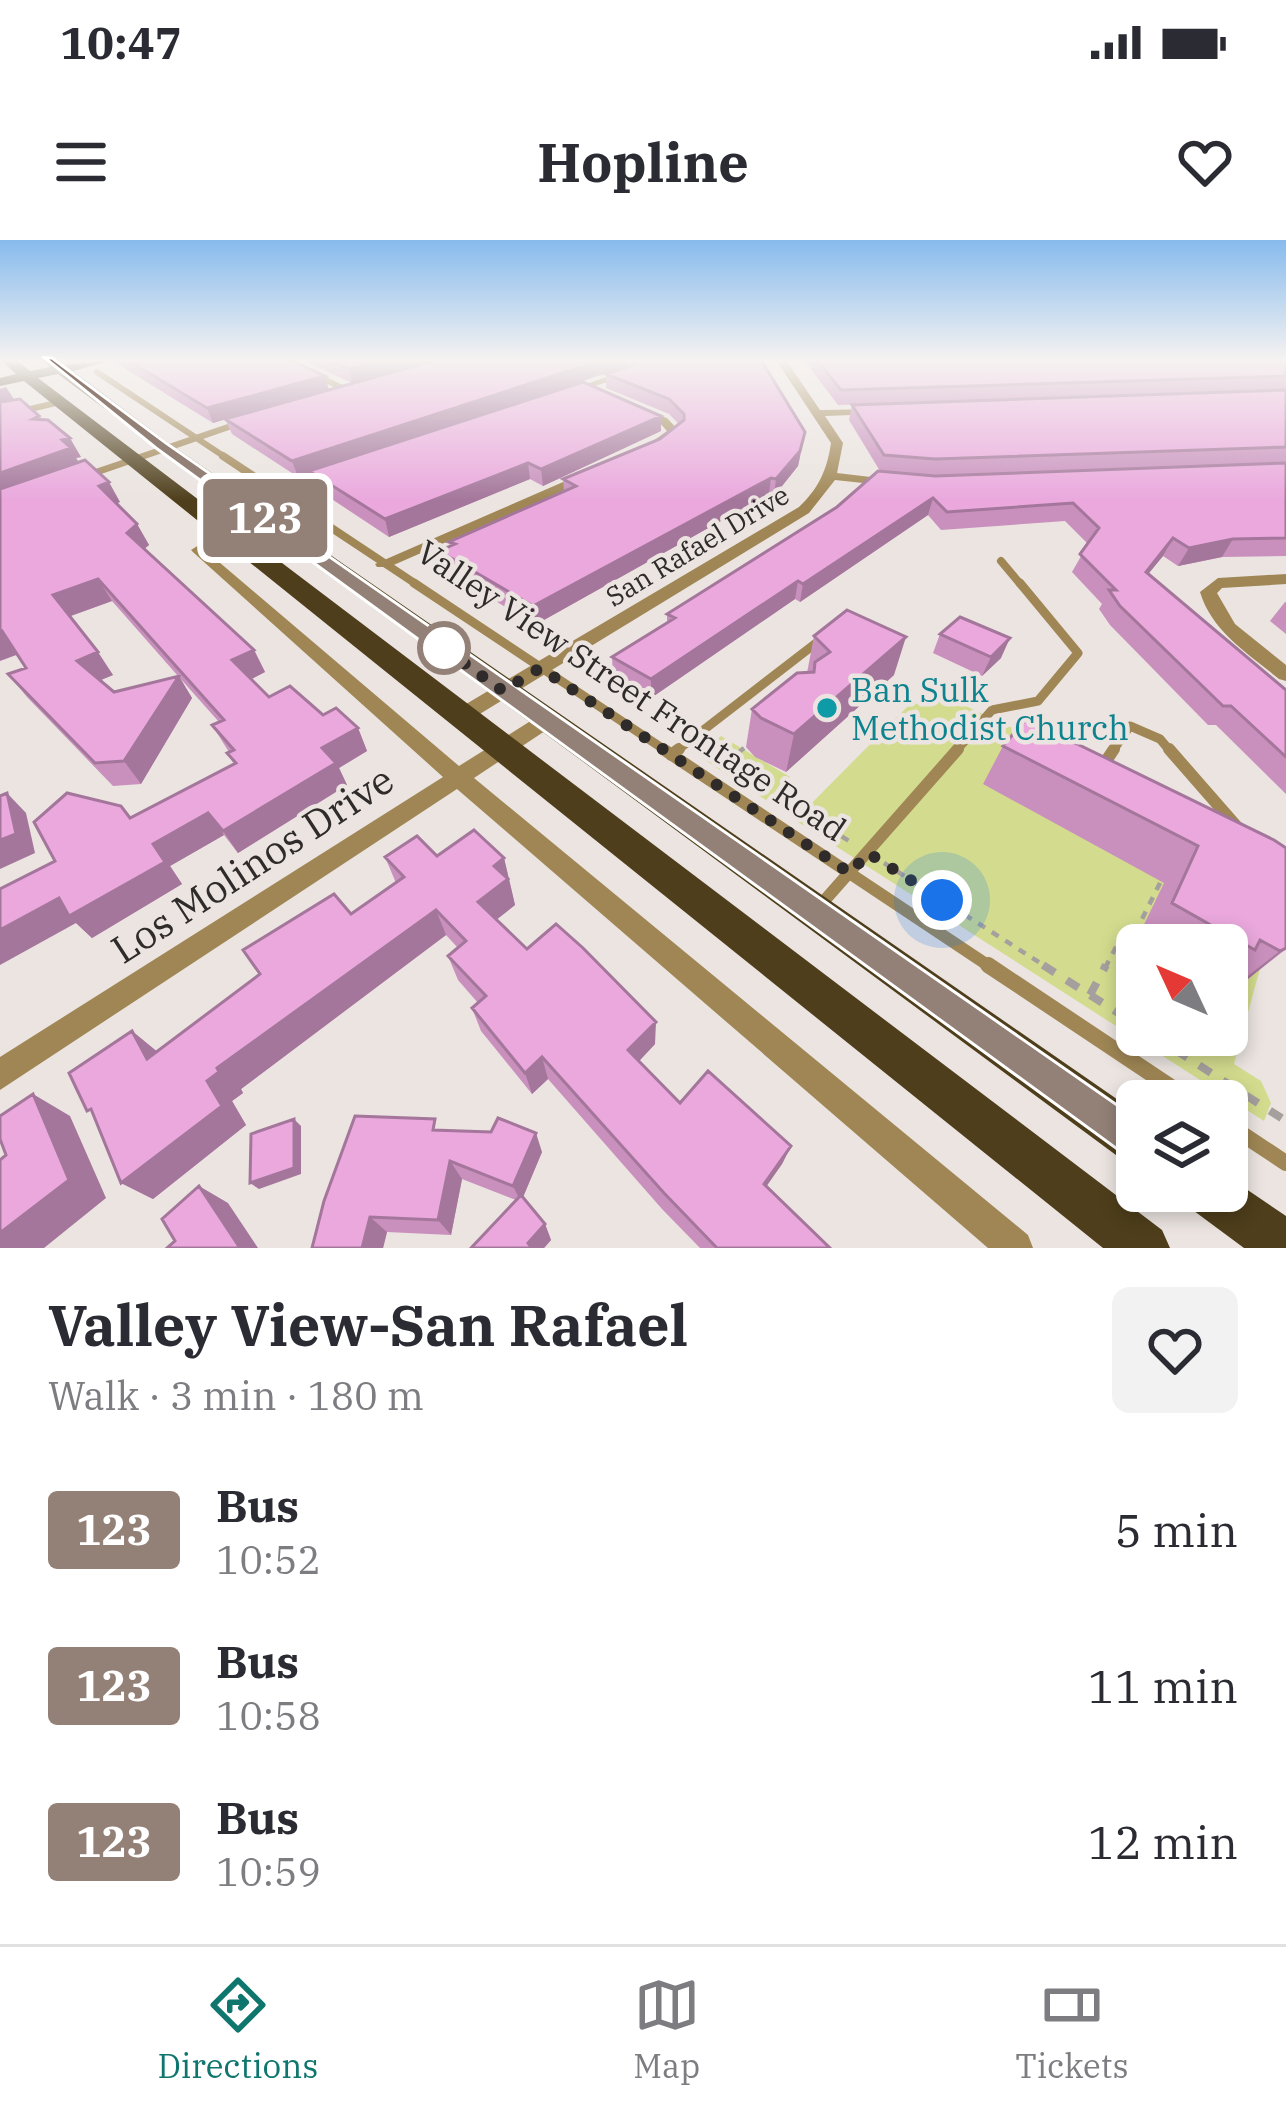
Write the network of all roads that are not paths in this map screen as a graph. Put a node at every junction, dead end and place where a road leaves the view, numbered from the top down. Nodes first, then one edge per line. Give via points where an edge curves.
1 (38, 407) edge
2 (65, 407) edge
3 (113, 407) edge
4 (154, 407) edge
5 (633, 407) edge
6 (815, 407) edge
7 (889, 411) edge
8 (819, 413) junction
9 (268, 414) edge
10 (0, 416) edge
11 (191, 436) junction
12 (161, 446) junction
13 (633, 456) edge
14 (129, 459) junction
15 (363, 462) edge
16 (612, 465) edge
17 (833, 476) junction
18 (917, 484) edge
19 (55, 487) edge
20 (275, 492) junction
21 (200, 550) dead end
22 (1001, 561) dead end
23 (383, 564) junction
24 (1286, 579) edge
25 (832, 631) edge
26 (540, 668) junction
27 (1286, 675) edge
28 (503, 691) junction
29 (463, 715) junction
30 (547, 720) junction
31 (501, 747) junction
32 (671, 755) junction
33 (457, 777) junction
34 (1118, 786) edge
35 (1250, 842) edge
36 (850, 873) junction
37 (815, 911) junction
38 (0, 1075) edge
39 (1160, 1080) edge
40 (1116, 1126) edge
41 (1248, 1138) edge
42 (1286, 1163) edge
43 (1237, 1212) edge
44 (1286, 1247) edge
45 (1015, 1248) edge
46 (1144, 1248) edge

1 - 10 lane
2 - 14 main road
3 - 12 main road
4 - 11 lane, Valley View Street Frontage Road
5 - 13 street via 674,432
6 - 8 street, San Rafael Drive
7 - 8 street
8 - 17 street, San Rafael Drive via 837,443
9 - 11 street
11 - 12 street
11 - 20 lane, Valley View Street Frontage Road
12 - 14 street
12 - 28 main road
14 - 19 street
14 - 29 main road
15 - 20 street
16 - 23 street
17 - 18 street
17 - 26 street, San Rafael Drive via 804,510
20 - 23 lane, Valley View Street Frontage Road
21 - 33 street
22 - 36 lane via 1078,653 1038,701 992,710
23 - 26 lane, Valley View Street Frontage Road
24 - 27 street via 1218,583 1208,592 1227,624
25 - 32 lane
26 - 28 street, San Rafael Drive
26 - 32 lane, Valley View Street Frontage Road
28 - 29 street, San Rafael Drive
28 - 30 main road
29 - 31 main road
30 - 31 street, Los Molinos Drive
30 - 37 main road
31 - 33 street, Los Molinos Drive
31 - 46 main road
32 - 36 lane, Valley View Street Frontage Road
33 - 38 street, Los Molinos Drive
33 - 45 street
34 - 35 lane via 1096,776 1130,726 1160,739
36 - 37 lane
36 - 39 lane, Valley View Street Frontage Road
37 - 40 main road
41 - 42 lane
43 - 44 main road

